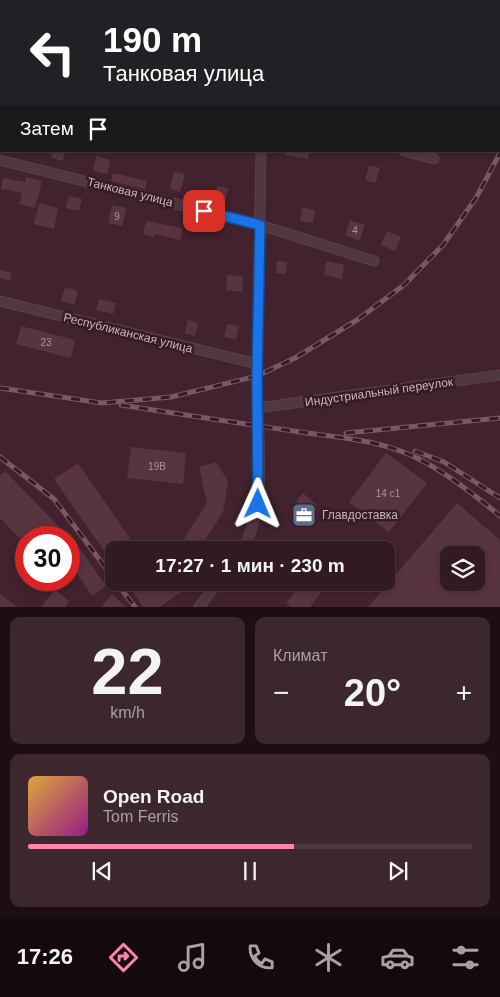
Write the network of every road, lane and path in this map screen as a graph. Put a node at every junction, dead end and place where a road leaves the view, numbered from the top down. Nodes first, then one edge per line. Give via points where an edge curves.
1 (261, 152) edge
2 (408, 152) edge
3 (434, 159) dead end
4 (0, 160) edge
5 (260, 225) junction
6 (374, 261) dead end
7 (0, 301) edge
8 (257, 364) junction
9 (500, 375) edge
10 (257, 408) junction
11 (246, 541) edge
12 (211, 591) edge
13 (199, 607) edge

1 - 5 street
2 - 3 street
4 - 5 street, Танковая улица
5 - 6 street, Танковая улица
5 - 8 street
7 - 8 street, Республиканская улица
8 - 10 street
9 - 10 street, Индустриальный переулок
10 - 11 street via 258,504
12 - 13 street

